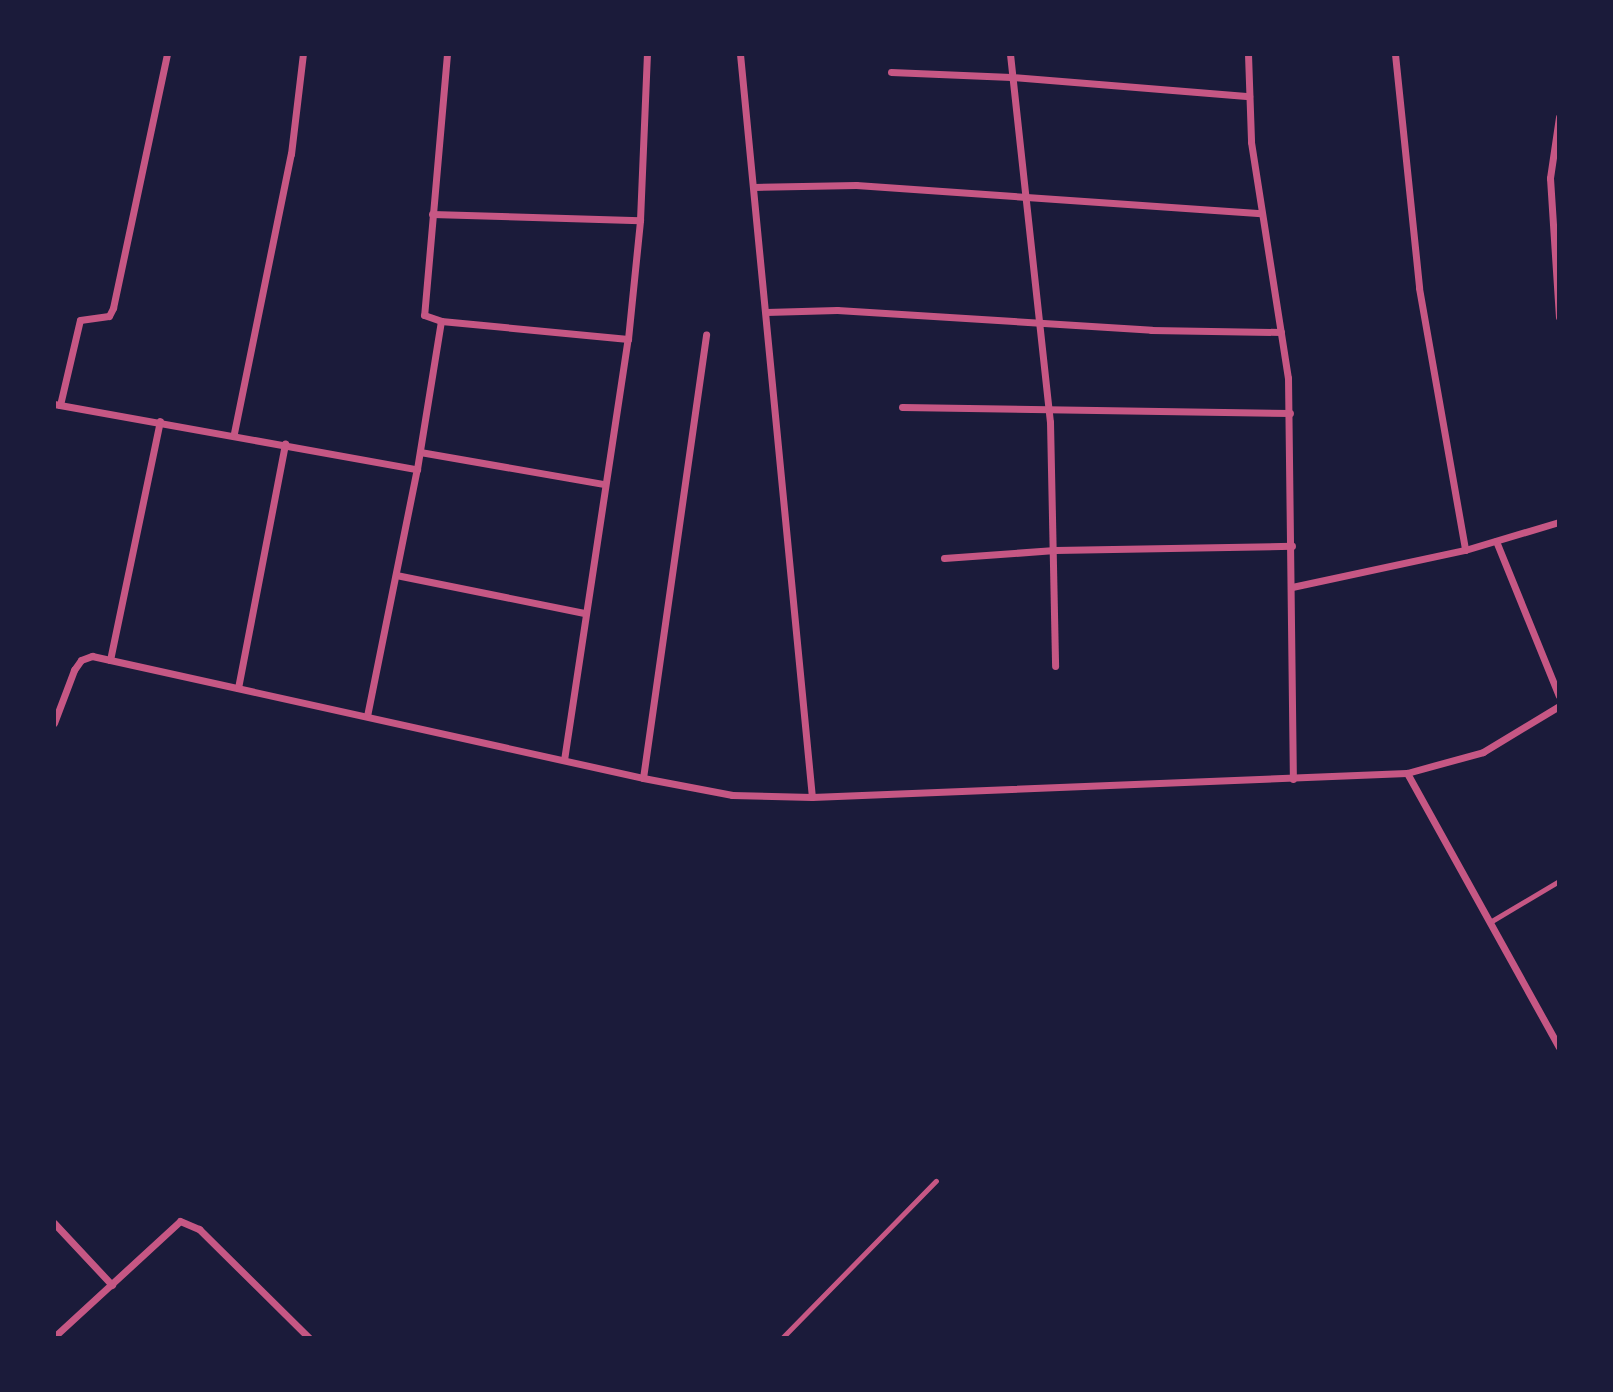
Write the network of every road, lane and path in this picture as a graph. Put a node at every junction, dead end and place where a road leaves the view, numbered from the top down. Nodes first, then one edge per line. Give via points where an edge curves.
1 (167, 54) edge
2 (303, 54) edge
3 (447, 54) edge
4 (647, 54) edge
5 (740, 54) edge
6 (1010, 54) edge
7 (1248, 54) edge
8 (1395, 54) edge
9 (891, 72) dead end
10 (1011, 77) junction
11 (1249, 96) junction
12 (1559, 117) edge
13 (754, 187) junction
14 (1023, 198) junction
15 (1261, 213) junction
16 (432, 214) junction
17 (640, 220) junction
18 (1556, 275) edge
19 (766, 312) junction
20 (1559, 317) edge
21 (441, 321) junction
22 (1039, 323) junction
23 (1280, 332) junction
24 (706, 334) dead end
25 (628, 339) junction
26 (57, 404) edge
27 (902, 407) dead end
28 (1048, 408) junction
29 (1290, 413) junction
30 (160, 421) junction
31 (234, 433) junction
32 (285, 443) junction
33 (420, 452) junction
34 (417, 469) junction
35 (604, 484) junction
36 (1559, 522) edge
37 (1496, 541) junction
38 (1292, 547) junction
39 (1055, 550) junction
40 (1465, 550) junction
41 (944, 558) dead end
42 (396, 575) junction
43 (1292, 587) junction
44 (584, 613) junction
45 (110, 660) junction
46 (1055, 666) dead end
47 (237, 688) junction
48 (1559, 696) edge
49 (1559, 706) edge
50 (367, 716) junction
51 (54, 721) edge
52 (564, 760) junction
53 (1408, 773) junction
54 (643, 778) junction
55 (1293, 779) junction
56 (812, 797) junction
57 (1559, 881) edge
58 (1490, 922) junction
59 (1559, 1047) edge
60 (936, 1181) dead end
61 (54, 1223) edge
62 (113, 1285) junction
63 (54, 1337) edge
64 (309, 1338) edge
65 (782, 1338) edge

1 - 26 street via 113,308 109,316 80,320
2 - 31 street via 291,155
3 - 16 street
4 - 17 street
5 - 13 street
6 - 10 street
7 - 11 street
8 - 40 street via 1419,288
9 - 10 street
10 - 11 street
10 - 14 street
11 - 15 street
12 - 18 street via 1550,178
13 - 14 street via 856,185
13 - 19 street
14 - 15 street
14 - 22 street
15 - 23 street
16 - 17 street
16 - 21 street via 422,306 424,315
17 - 25 street
18 - 20 street
19 - 22 street via 851,310
19 - 56 street
21 - 25 street
21 - 33 street
22 - 23 street
22 - 28 street
23 - 29 street
24 - 54 street
25 - 35 street
26 - 30 street
27 - 28 street
28 - 29 street
28 - 39 street
29 - 38 street
30 - 31 street
30 - 45 street
31 - 32 street
32 - 34 street
32 - 47 street
33 - 34 street
33 - 35 street
34 - 42 street
35 - 44 street
36 - 37 street
37 - 40 street
37 - 48 street
38 - 39 street
38 - 43 street
39 - 41 street
39 - 46 street
40 - 43 street
42 - 44 street
42 - 50 street
43 - 55 street
44 - 52 street
45 - 47 street
45 - 51 street via 81,660
47 - 50 street
49 - 53 street via 1483,752
50 - 52 street
52 - 54 street
53 - 55 street
53 - 58 street
54 - 56 street via 732,795
55 - 56 street via 948,788
57 - 58 lane
58 - 59 street
60 - 65 lane
61 - 62 street
62 - 63 street
62 - 64 street via 172,1226 189,1221

